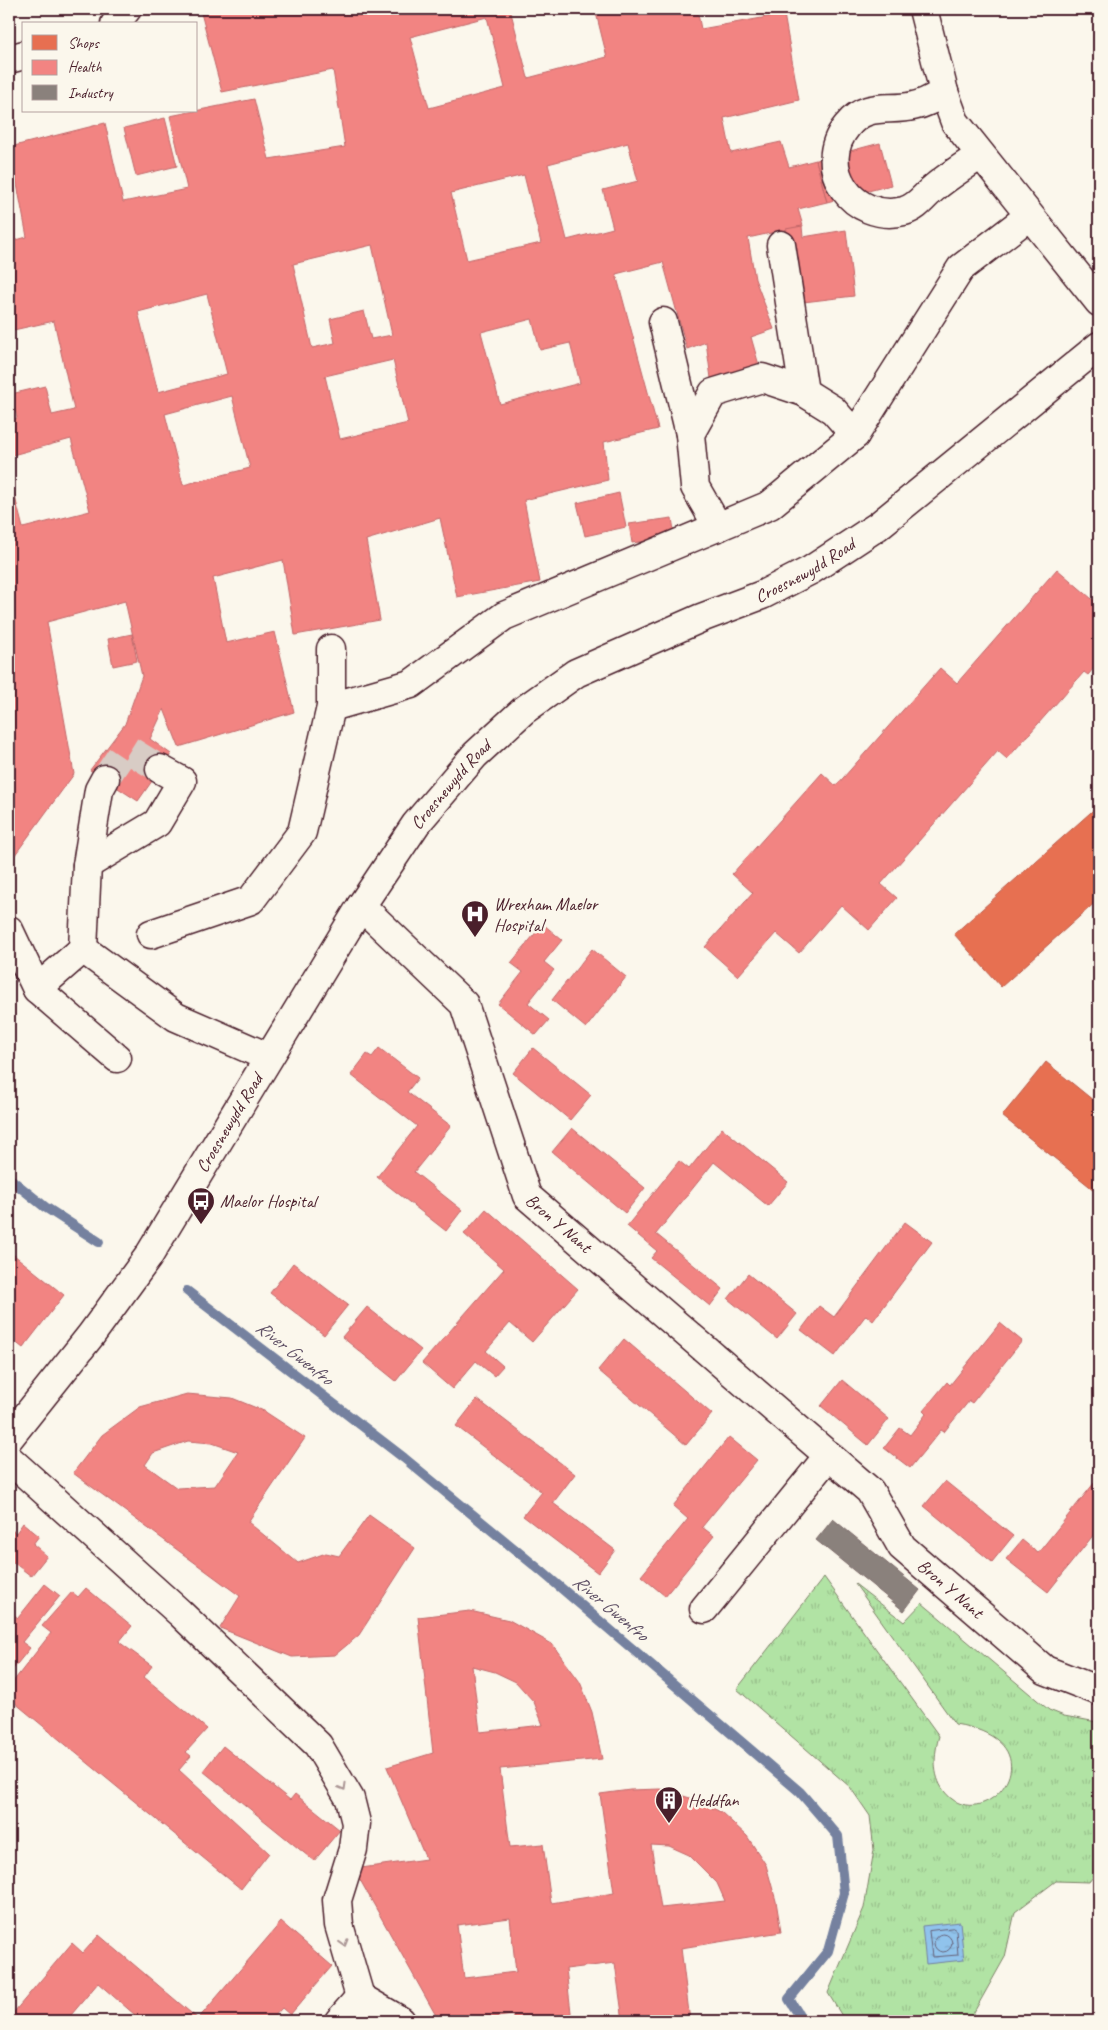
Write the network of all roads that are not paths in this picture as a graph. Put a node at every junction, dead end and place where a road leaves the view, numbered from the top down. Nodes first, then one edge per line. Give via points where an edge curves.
1 (127, 9) edge
2 (923, 9) edge
3 (117, 22) edge
4 (22, 56) edge
5 (9, 59) edge
6 (944, 92) junction
7 (980, 155) junction
8 (1029, 216) junction
9 (780, 245) dead end
10 (1099, 302) edge
11 (664, 322) dead end
12 (1099, 346) edge
13 (804, 392) junction
14 (690, 434) junction
15 (855, 434) junction
16 (718, 527) junction
17 (331, 649) dead end
18 (331, 707) junction
19 (160, 769) tunnel mouth
20 (105, 779) tunnel mouth
21 (87, 865) junction
22 (361, 906) junction
23 (9, 930) edge
24 (151, 934) dead end
25 (83, 948) junction
26 (37, 989) junction
27 (268, 1057) junction
28 (117, 1058) dead end
29 (9, 1438) edge
30 (829, 1455) junction
31 (9, 1459) edge
32 (704, 1609) dead end
33 (1099, 1691) edge
34 (360, 1997) junction
35 (339, 2021) edge
36 (401, 2021) edge

1 - 3 street
2 - 6 street
4 - 5 street
6 - 7 street via 955,122
6 - 7 street via 912,107 877,108 860,114 847,126 838,141 834,158 844,191 856,203 872,211 906,210 921,202 932,189
7 - 8 street
8 - 10 street
8 - 15 street via 961,268
9 - 13 street
11 - 14 street
12 - 22 street, Croesnewydd Road via 878,526 811,570 762,595 576,673 524,710 475,755 416,824
13 - 14 street via 762,378 713,393
13 - 15 street via 833,410
14 - 16 street via 695,487
15 - 16 street via 770,506
16 - 18 street via 504,616 411,684
17 - 18 street
18 - 24 street via 302,832 251,900
19 - 21 street via 182,782 157,823
20 - 21 street via 99,790
21 - 25 street
22 - 27 street, Croesnewydd Road
22 - 30 street, Bron Y Nant via 464,1004 526,1196
23 - 26 street
25 - 26 street
25 - 27 street via 176,1017
26 - 28 street
27 - 29 street, Croesnewydd Road via 148,1257 92,1335
30 - 32 street
30 - 33 street, Bron Y Nant via 870,1491 902,1547 1045,1670
31 -> 34 street via 173,1607 318,1745 350,1799 356,1823 337,1900 339,1925
34 - 35 street
34 - 36 street

